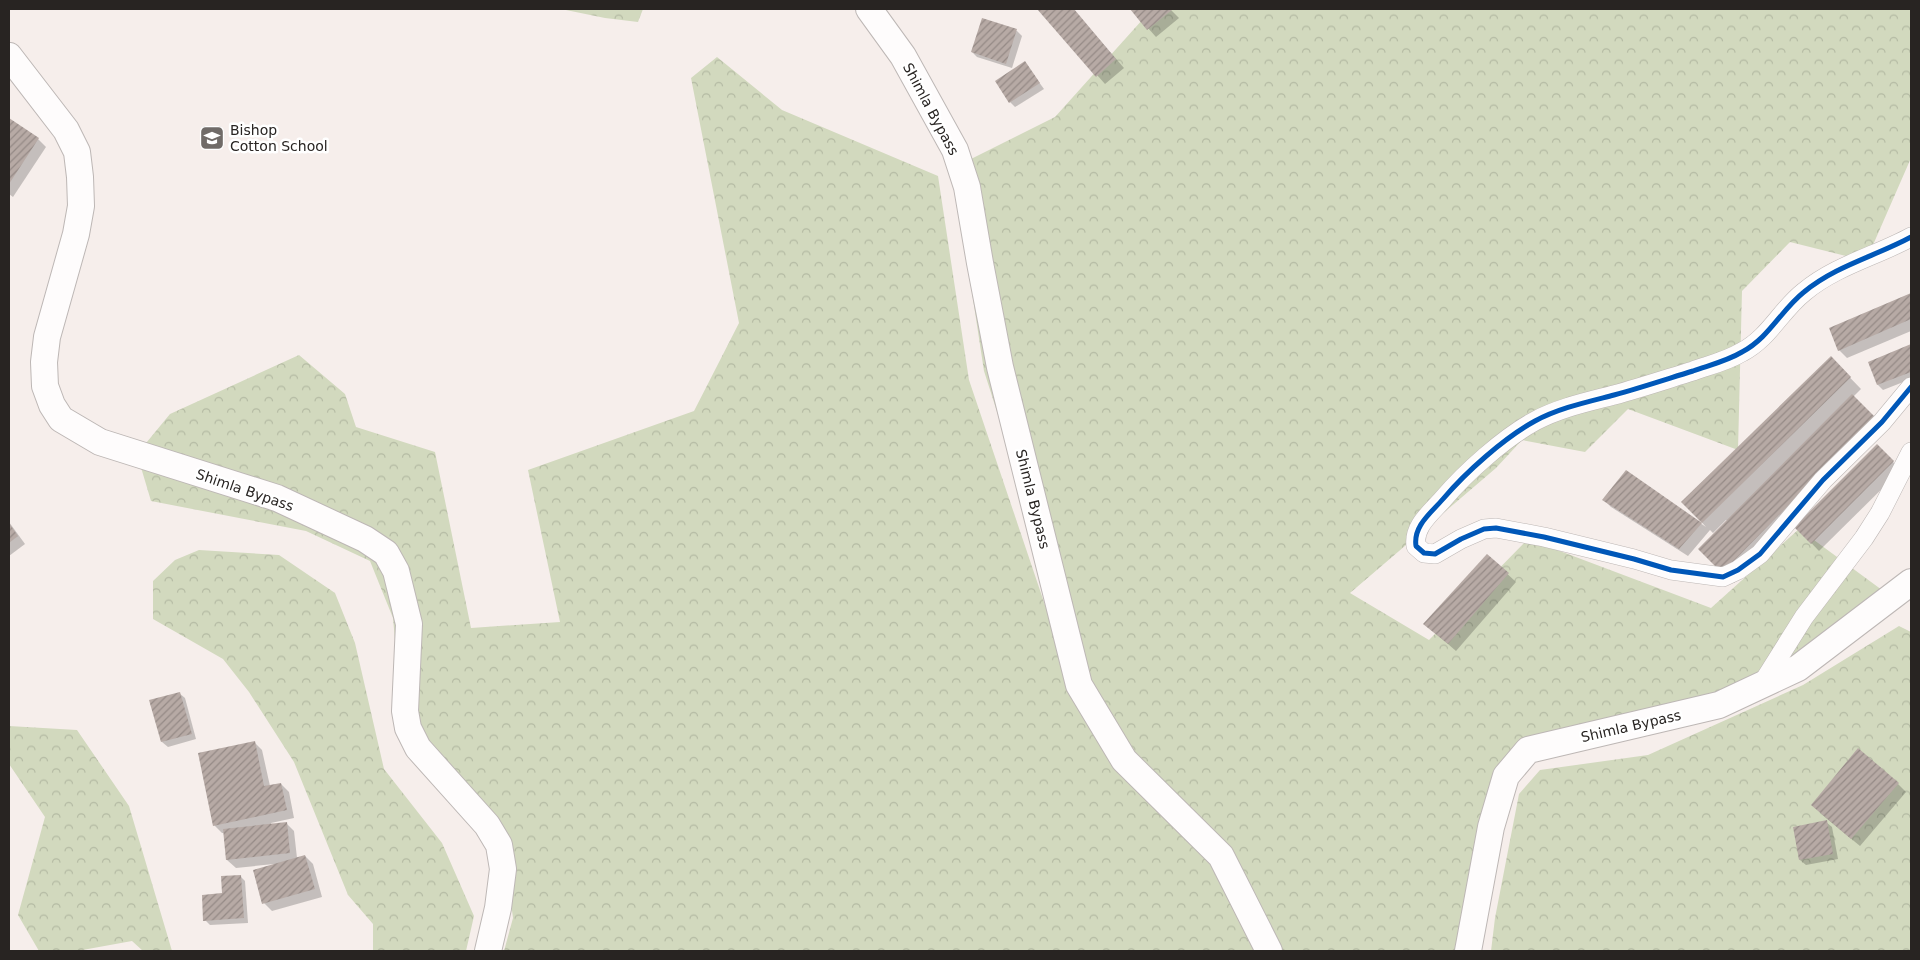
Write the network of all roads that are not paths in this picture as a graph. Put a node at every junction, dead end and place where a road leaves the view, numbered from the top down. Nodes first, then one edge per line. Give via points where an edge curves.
1 (869, 9) edge
2 (9, 56) edge
3 (1911, 238) edge
4 (1911, 386) edge
5 (1911, 452) edge
6 (1911, 582) edge
7 (1762, 684) junction
8 (488, 951) edge
9 (1269, 951) edge
10 (1468, 951) edge

1 - 9 highway, Shimla Bypass via 903,56 955,150 967,187 1000,367 1079,685 1124,760 1222,856
2 - 8 highway, Shimla Bypass via 66,130 77,152 81,206 47,338 44,362 52,405 61,419 100,442 276,498 365,539 386,553 396,571 409,624 405,711 408,728 418,748 487,825 499,845 503,870
3 - 4 street via 1816,283 1790,304 1768,333 1730,359 1576,405 1535,421 1496,448 1450,492 1420,525 1416,532 1416,546 1424,553 1435,554 1490,527 1544,537 1671,570 1723,577 1765,549 1823,480 1882,422
5 - 7 street via 1868,532 1804,617
6 - 7 highway, Shimla Bypass via 1798,668
7 - 10 highway, Shimla Bypass via 1719,705 1528,750 1506,776 1491,827

